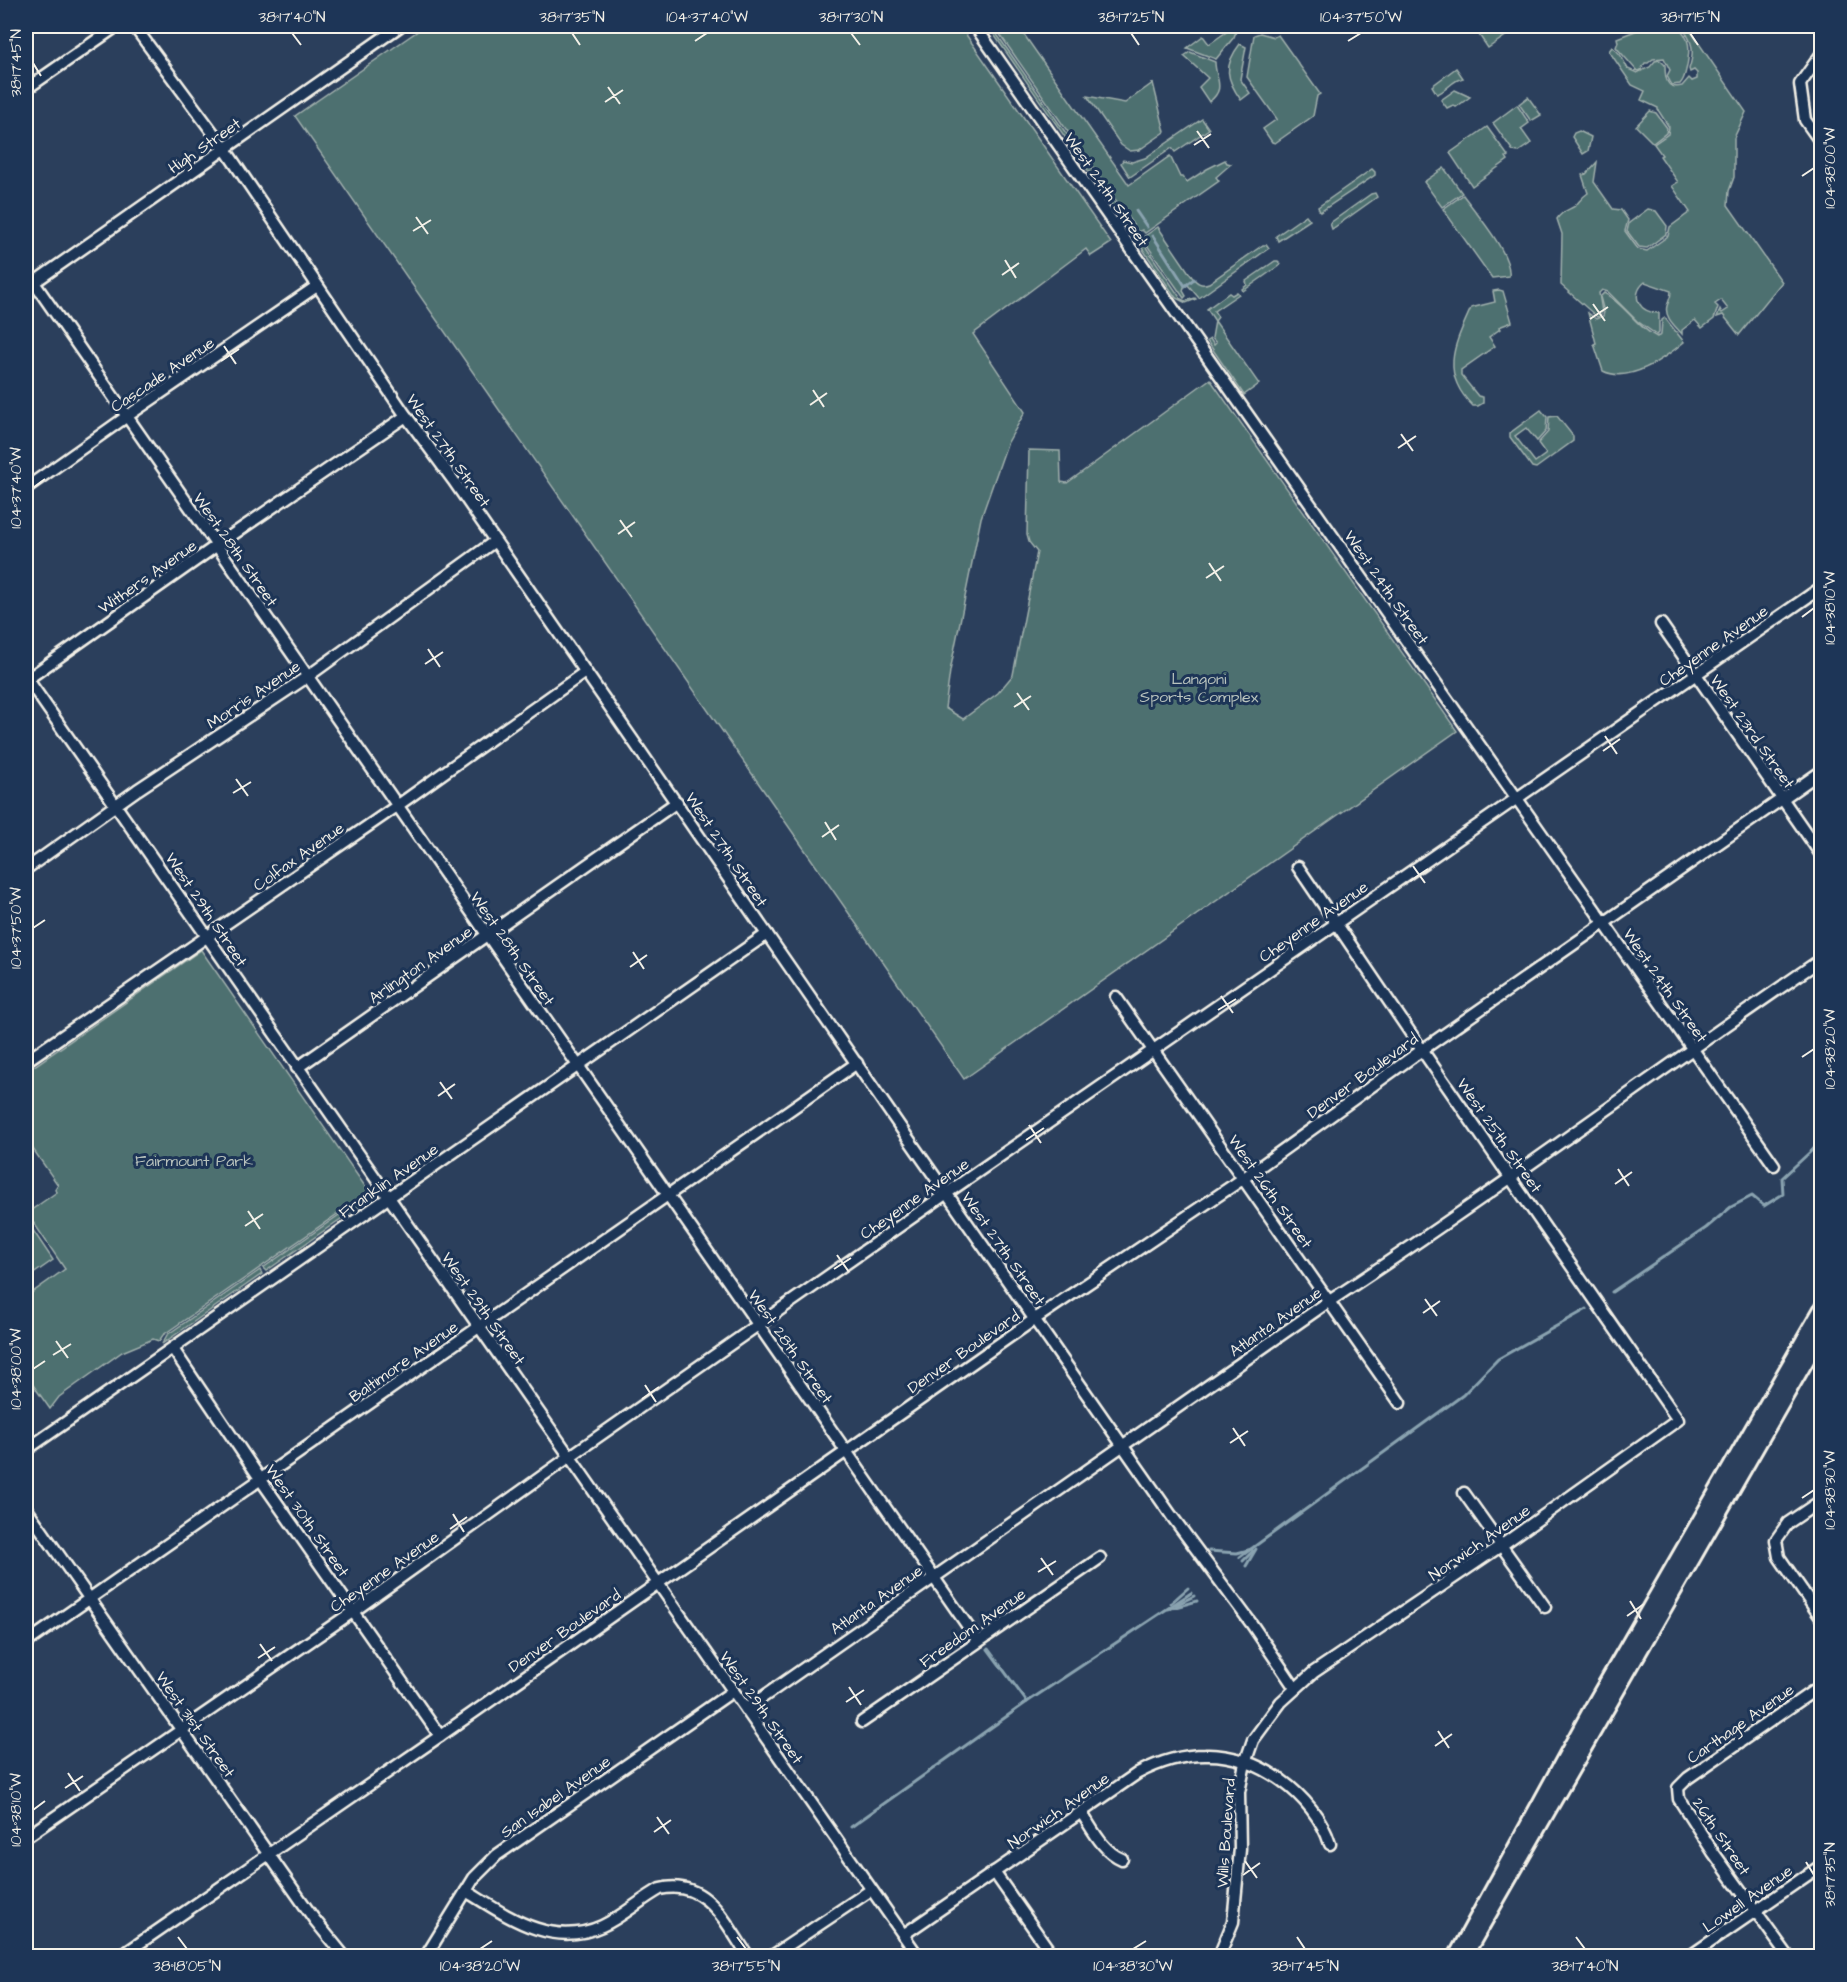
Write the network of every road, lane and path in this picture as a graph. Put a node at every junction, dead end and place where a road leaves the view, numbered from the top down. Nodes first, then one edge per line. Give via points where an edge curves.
1 (117, 26) edge
2 (134, 26) edge
3 (400, 26) edge
4 (975, 26) edge
5 (1821, 54) edge
6 (26, 89) edge
7 (1821, 144) edge
8 (225, 149) junction
9 (26, 271) edge
10 (30, 285) edge
11 (317, 286) junction
12 (406, 416) junction
13 (126, 417) junction
14 (26, 488) edge
15 (495, 542) junction
16 (216, 546) junction
17 (1821, 587) edge
18 (1661, 624) dead end
19 (585, 672) junction
20 (1696, 676) junction
21 (307, 677) junction
22 (26, 679) edge
23 (1821, 771) edge
24 (1518, 798) junction
25 (1782, 798) junction
26 (677, 802) junction
27 (117, 805) junction
28 (397, 806) junction
29 (1821, 856) edge
30 (1298, 867) dead end
31 (26, 869) edge
32 (1337, 923) junction
33 (1605, 923) junction
34 (767, 934) junction
35 (487, 936) junction
36 (207, 938) junction
37 (1821, 959) edge
38 (1116, 997) dead end
39 (1691, 1048) junction
40 (1154, 1050) junction
41 (1422, 1050) junction
42 (26, 1061) edge
43 (856, 1064) junction
44 (577, 1066) junction
45 (297, 1068) junction
46 (1774, 1165) dead end
47 (1510, 1177) junction
48 (1244, 1178) junction
49 (947, 1193) junction
50 (667, 1195) junction
51 (388, 1198) junction
52 (1328, 1302) junction
53 (1035, 1318) junction
54 (758, 1325) junction
55 (478, 1326) junction
56 (173, 1349) junction
57 (1400, 1403) dead end
58 (1678, 1420) joint
59 (1123, 1444) junction
60 (26, 1450) edge
61 (846, 1451) junction
62 (569, 1457) junction
63 (261, 1480) junction
64 (1464, 1493) dead end
65 (1821, 1500) edge
66 (26, 1508) edge
67 (1502, 1545) junction
68 (1100, 1558) dead end
69 (934, 1577) junction
70 (657, 1582) junction
71 (89, 1598) junction
72 (1545, 1606) dead end
73 (354, 1611) junction
74 (1821, 1619) edge
75 (978, 1641) junction
76 (26, 1643) edge
77 (1821, 1685) edge
78 (1295, 1688) junction
79 (733, 1691) junction
80 (746, 1709) junction
81 (862, 1722) dead end
82 (181, 1729) junction
83 (440, 1736) junction
84 (1245, 1763) junction
85 (1678, 1788) joint
86 (1081, 1812) junction
87 (26, 1837) edge
88 (1330, 1844) dead end
89 (268, 1854) junction
90 (1122, 1858) dead end
91 (1821, 1865) edge
92 (994, 1872) junction
93 (466, 1890) junction
94 (871, 1890) junction
95 (1755, 1910) junction
96 (903, 1935) junction
97 (122, 1956) edge
98 (344, 1956) edge
99 (426, 1956) edge
100 (748, 1956) edge
101 (772, 1956) edge
102 (918, 1956) edge
103 (1053, 1956) edge
104 (1219, 1956) edge
105 (1690, 1956) edge
106 (1788, 1956) edge

1 - 6 street
2 - 8 street, West 27th Street
3 - 8 street, High Street
4 - 24 street, West 24th Street
5 - 7 street via 1800,84 1805,120
8 - 10 street, High Street
8 - 11 street, West 27th Street
9 - 10 street, West 28th Street
10 - 13 street, West 28th Street
11 - 12 street, West 27th Street
11 - 13 street, Cascade Avenue
12 - 15 street, West 27th Street
12 - 16 street, Withers Avenue
13 - 14 street, Cascade Avenue
13 - 16 street, West 28th Street
15 - 19 street, West 27th Street
15 - 21 street, Morris Avenue
16 - 21 street, West 28th Street
16 - 22 street, Withers Avenue
17 - 20 street, Cheyenne Avenue
18 - 20 street, West 23rd Street
19 - 26 street, West 27th Street
19 - 28 street, Colfax Avenue
20 - 24 street, Cheyenne Avenue
20 - 25 street, West 23rd Street
21 - 27 street, Morris Avenue
21 - 28 street, West 28th Street
22 - 27 street, West 29th Street
23 - 25 street, Denver Boulevard
24 - 32 street, Cheyenne Avenue
24 - 33 street, West 24th Street
25 - 29 street, West 23rd Street
25 - 33 street, Denver Boulevard
26 - 34 street, West 27th Street
26 - 35 street, Arlington Avenue
27 - 31 street, Morris Avenue
27 - 36 street, West 29th Street
28 - 35 street, West 28th Street
28 - 36 street, Colfax Avenue
30 - 32 street, West 25th Street
32 - 40 street, Cheyenne Avenue
32 - 41 street, West 25th Street
33 - 39 street, West 24th Street
33 - 41 street, Denver Boulevard
34 - 43 street, West 27th Street
34 - 44 street, Franklin Avenue
35 - 44 street, West 28th Street
35 - 45 street, Arlington Avenue
36 - 42 street, Colfax Avenue
36 - 45 street, West 29th Street
37 - 39 street, Atlanta Avenue
38 - 40 street, West 26th Street
39 - 46 street, West 24th Street
39 - 47 street, Atlanta Avenue
40 - 48 street, West 26th Street
40 - 49 street, Cheyenne Avenue
41 - 47 street, West 25th Street
41 - 48 street, Denver Boulevard
43 - 49 street, West 27th Street
43 - 50 street, Baltimore Avenue
44 - 50 street, West 28th Street
44 - 51 street, Franklin Avenue
45 - 51 street, West 29th Street
47 - 52 street, Atlanta Avenue
47 - 58 street, West 25th Street
48 - 52 street, West 26th Street
48 - 53 street, Denver Boulevard
49 - 53 street, West 27th Street
49 - 54 street, Cheyenne Avenue
50 - 54 street, West 28th Street
50 - 55 street, Baltimore Avenue
51 - 55 street, West 29th Street
51 - 56 street, Franklin Avenue
52 - 57 street, West 26th Street
52 - 59 street, Atlanta Avenue
53 - 59 street, West 27th Street
53 - 61 street, Denver Boulevard
54 - 61 street, West 28th Street
54 - 62 street, Cheyenne Avenue
55 - 62 street, West 29th Street
55 - 63 street, Baltimore Avenue
56 - 60 street, Franklin Avenue
56 - 63 street, West 30th Street
58 - 67 street, Norwich Avenue
59 - 69 street, Atlanta Avenue
59 - 78 street, West 27th Street
61 - 69 street, West 28th Street
61 - 70 street, Denver Boulevard
62 - 70 street, West 29th Street
62 - 73 street, Cheyenne Avenue
63 - 71 street, Baltimore Avenue
63 - 73 street, West 30th Street
64 - 67 street
65 - 74 street via 1788,1523 1776,1540 1779,1557
66 - 71 street, West 31st Street
67 - 72 street
67 - 78 street, Norwich Avenue
68 - 75 street, Freedom Avenue
69 - 75 street, West 28th Street
69 - 80 street, Atlanta Avenue
70 - 79 street, West 29th Street
70 - 83 street, Denver Boulevard
71 - 76 street, Baltimore Avenue
71 - 82 street, West 31st Street
73 - 82 street, Cheyenne Avenue
73 - 83 street, West 30th Street
75 - 81 street, Freedom Avenue
77 - 85 street, Carthage Avenue
78 - 84 street, Wills Boulevard via 1254,1740
79 - 80 street, West 29th Street
79 - 93 street, San Isabel Avenue via 497,1855
80 - 94 street, West 29th Street
82 - 87 street, Cheyenne Avenue
82 - 89 street, West 31st Street
83 - 89 street, Denver Boulevard
84 - 86 street, Norwich Avenue via 1206,1755 1154,1765
84 - 88 street, Norwich Avenue via 1277,1777 1304,1800 1325,1827
84 - 104 street, Wills Boulevard via 1239,1792 1240,1849 1233,1922
85 - 95 street, 26th Street via 1679,1799
86 - 90 street via 1106,1849
86 - 92 street, Norwich Avenue
89 - 97 street, Denver Boulevard
89 - 98 street, West 31st Street
91 - 95 street, Lowell Avenue
92 - 96 street, Norwich Avenue
92 - 103 street
93 - 99 street, San Isabel Avenue
93 - 100 street via 527,1927 573,1934 602,1926 660,1889 682,1887 694,1890 712,1905
94 - 96 street, West 29th Street
94 - 101 street
95 - 105 street, Lowell Avenue
95 - 106 street, 26th Street
96 - 102 street, West 29th Street

